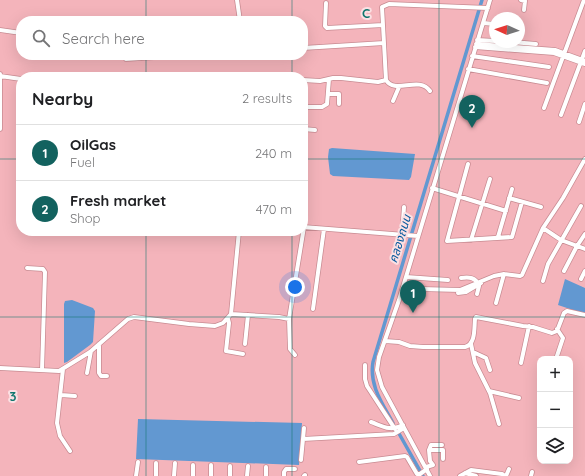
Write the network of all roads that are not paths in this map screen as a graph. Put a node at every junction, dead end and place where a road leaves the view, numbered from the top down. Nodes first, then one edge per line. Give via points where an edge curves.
1 (237, 0) edge
2 (490, 0) edge
3 (521, 0) edge
4 (584, 0) edge
5 (326, 3) dead end
6 (486, 8) junction
7 (524, 10) dead end
8 (239, 16) edge
9 (483, 23) junction
10 (489, 24) edge
11 (383, 25) junction
12 (0, 30) edge
13 (16, 32) edge
14 (489, 42) edge
15 (384, 43) junction
16 (525, 43) edge
17 (476, 44) junction
18 (536, 44) dead end
19 (308, 48) edge
20 (585, 51) edge
21 (564, 55) junction
22 (472, 56) junction
23 (583, 62) edge
24 (549, 67) dead end
25 (468, 69) junction
26 (0, 75) edge
27 (16, 78) edge
28 (329, 79) junction
29 (308, 80) edge
30 (386, 80) junction
31 (547, 83) dead end
32 (399, 86) junction
33 (430, 91) dead end
34 (328, 94) junction
35 (393, 101) dead end
36 (339, 104) dead end
37 (585, 104) edge
38 (308, 108) edge
39 (544, 108) dead end
40 (561, 115) dead end
41 (0, 120) edge
42 (579, 122) dead end
43 (308, 129) edge
44 (0, 130) edge
45 (315, 130) dead end
46 (585, 159) edge
47 (468, 164) dead end
48 (583, 168) edge
49 (490, 179) dead end
50 (432, 188) junction
51 (512, 189) dead end
52 (459, 196) junction
53 (509, 198) junction
54 (522, 202) junction
55 (482, 203) junction
56 (581, 206) dead end
57 (404, 207) dead end
58 (541, 207) dead end
59 (506, 211) junction
60 (308, 227) edge
61 (324, 228) junction
62 (543, 228) junction
63 (585, 234) edge
64 (404, 235) junction
65 (239, 236) edge
66 (302, 236) edge
67 (416, 236) junction
68 (498, 237) junction
69 (472, 240) junction
70 (561, 240) junction
71 (577, 246) junction
72 (585, 249) edge
73 (27, 268) dead end
74 (564, 271) dead end
75 (585, 271) edge
76 (504, 274) junction
77 (406, 278) junction
78 (461, 278) dead end
79 (581, 279) dead end
80 (448, 280) dead end
81 (543, 281) dead end
82 (478, 283) junction
83 (402, 289) junction
84 (478, 294) dead end
85 (496, 303) dead end
86 (313, 309) dead end
87 (231, 314) junction
88 (248, 315) junction
89 (585, 315) edge
90 (228, 319) junction
91 (290, 320) junction
92 (529, 326) junction
93 (557, 330) junction
94 (385, 341) junction
95 (99, 344) junction
96 (245, 344) dead end
97 (471, 344) junction
98 (91, 351) junction
99 (473, 352) junction
100 (243, 354) dead end
101 (295, 356) dead end
102 (557, 356) edge
103 (521, 363) dead end
104 (365, 365) dead end
105 (0, 368) edge
106 (63, 369) junction
107 (42, 370) junction
108 (490, 370) dead end
109 (87, 373) dead end
110 (107, 376) dead end
111 (489, 390) junction
112 (61, 394) junction
113 (75, 396) dead end
114 (519, 398) dead end
115 (371, 422) dead end
116 (499, 424) dead end
117 (403, 427) junction
118 (304, 428) dead end
119 (396, 430) junction
120 (303, 438) junction
121 (442, 445) dead end
122 (429, 450) junction
123 (70, 451) dead end
124 (443, 459) dead end
125 (301, 460) dead end
126 (138, 462) dead end
127 (156, 462) dead end
128 (359, 462) dead end
129 (175, 463) dead end
130 (193, 465) dead end
131 (211, 465) dead end
132 (230, 466) dead end
133 (248, 466) dead end
134 (266, 467) dead end
135 (295, 469) dead end
136 (426, 469) junction
137 (509, 469) dead end
138 (465, 473) junction
139 (136, 476) edge
140 (156, 476) edge
141 (174, 476) edge
142 (193, 476) edge
143 (211, 476) edge
144 (230, 476) edge
145 (247, 476) edge
146 (266, 476) edge
147 (284, 476) edge
148 (430, 476) edge
149 (460, 476) edge
150 (476, 476) edge
151 (506, 476) edge

1 - 8 street
2 - 6 street
3 - 7 street via 525,2
4 - 21 street
5 - 11 street via 325,26 328,28
6 - 9 street
6 - 11 street via 389,4 382,7
9 - 10 street
9 - 17 street
11 - 15 street
12 - 13 street
14 - 17 street
15 - 19 street
15 - 30 street
16 - 18 street
17 - 21 street
17 - 22 street
20 - 23 street
21 - 23 street
21 - 39 street
22 - 24 street
22 - 25 street
23 - 40 street
25 - 31 street
25 - 50 street
26 - 27 street
26 - 41 street
28 - 29 street
28 - 30 street via 378,82
28 - 34 street
30 - 32 street
32 - 33 street via 422,84
32 - 35 street
34 - 36 street via 339,94
34 - 38 street via 325,106
37 - 42 street
41 - 44 street
43 - 45 street
46 - 48 street
47 - 52 street
48 - 62 street
49 - 55 street
50 - 52 street
50 - 67 street
51 - 53 street
52 - 55 street
52 - 69 street via 447,241
53 - 54 street
53 - 59 street
54 - 58 street
54 - 68 street via 513,235
55 - 59 street
55 - 69 street
56 - 70 street
57 - 64 street
59 - 68 street
60 - 61 street
61 - 64 street
61 - 86 street
62 - 70 street
62 - 76 street via 522,275 517,277
63 - 71 street
64 - 67 street
65 - 87 street
66 - 91 street
67 - 77 street
68 - 69 street
70 - 71 street
70 - 81 street via 548,264
71 - 72 street
71 - 74 street
73 - 107 street via 44,269 45,272
75 - 79 street
76 - 82 street
76 - 85 street
77 - 80 street
77 - 83 street
78 - 82 street via 472,278
82 - 83 street via 460,290
82 - 84 street
83 - 94 street
87 - 88 street
87 - 90 street
88 - 91 street
88 - 96 street
89 - 93 street via 564,313
90 - 95 street via 223,324 215,326 134,317 128,319
90 - 100 street via 226,350
91 - 101 street via 290,349
92 - 93 street via 552,333
92 - 97 street via 476,317
92 - 103 street
93 - 102 street via 563,338
94 - 97 street via 423,347 465,348
94 - 117 street via 378,363 379,380
95 - 98 street
95 - 110 street via 99,373 101,376
97 - 99 street
98 - 106 street
98 - 109 street
99 - 108 street via 486,358
99 - 111 street via 475,363
104 - 119 street via 367,386
105 - 107 street
106 - 107 street
106 - 112 street
111 - 114 street
111 - 116 street
112 - 113 street
112 - 123 street via 57,427
115 - 119 street
117 - 119 street
117 - 136 street
118 - 120 street
119 - 120 street via 369,436
120 - 125 street
121 - 122 street via 431,445
122 - 124 street via 443,450
122 - 136 street via 433,465
126 - 139 street
127 - 140 street
128 - 136 street via 405,456 415,472 420,474
129 - 141 street
130 - 142 street
131 - 143 street
132 - 144 street
133 - 145 street
134 - 146 street
135 - 147 street via 286,469
136 - 148 street
137 - 151 street
138 - 149 street
138 - 150 street
138 - 151 street via 471,470

